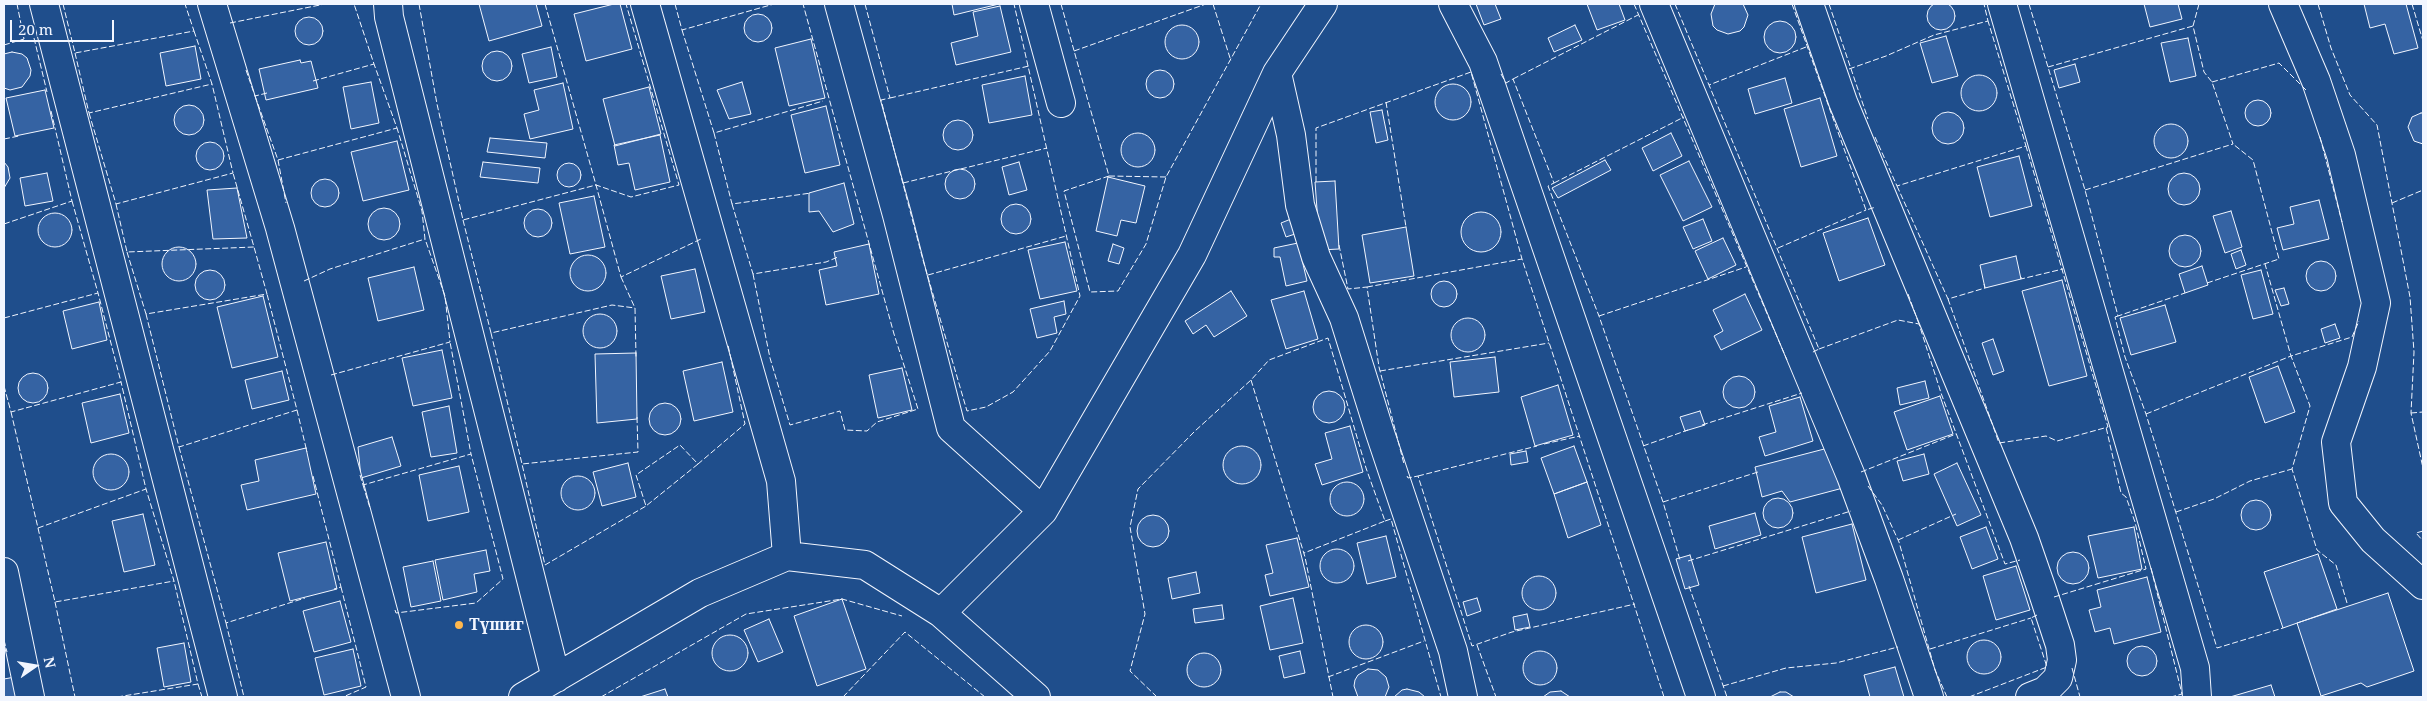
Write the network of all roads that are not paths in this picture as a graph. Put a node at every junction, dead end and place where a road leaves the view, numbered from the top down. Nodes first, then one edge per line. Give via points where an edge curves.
1 (44, 4) edge
2 (212, 4) edge
3 (388, 4) edge
4 (645, 4) edge
5 (839, 4) edge
6 (1034, 4) edge
7 (1323, 4) edge
8 (1453, 4) edge
9 (1654, 4) edge
10 (1809, 4) edge
11 (2002, 4) edge
12 (2283, 4) edge
13 (1277, 73) junction
14 (1061, 102) dead end
15 (1043, 511) junction
16 (787, 556) junction
17 (4, 572) edge
18 (2423, 585) edge
19 (941, 613) junction
20 (556, 678) junction
21 (30, 697) edge
22 (223, 697) edge
23 (406, 697) edge
24 (523, 697) edge
25 (1036, 697) edge
26 (1463, 697) edge
27 (1701, 697) edge
28 (1929, 697) edge
29 (2030, 697) edge
30 (2197, 697) edge

1 - 22 street
2 - 23 street via 280,228
3 - 20 street
4 - 16 street via 781,481
5 - 15 street via 951,428
6 - 14 street
7 - 13 street
8 - 27 street via 1483,62
9 - 28 street via 1851,476
10 - 29 street via 1843,102 2024,538 2057,636 2062,660 2058,678 2045,691
11 - 30 street via 2195,668
12 - 18 street via 2316,81 2340,155 2376,303 2362,367 2336,442 2343,503 2373,540
13 - 15 street via 1192,255
13 - 26 street via 1291,135 1300,205 1316,257 1344,318 1452,651
15 - 19 street
16 - 19 street via 865,565
16 - 20 street via 700,593
17 - 21 street
19 - 25 street
20 - 24 street

